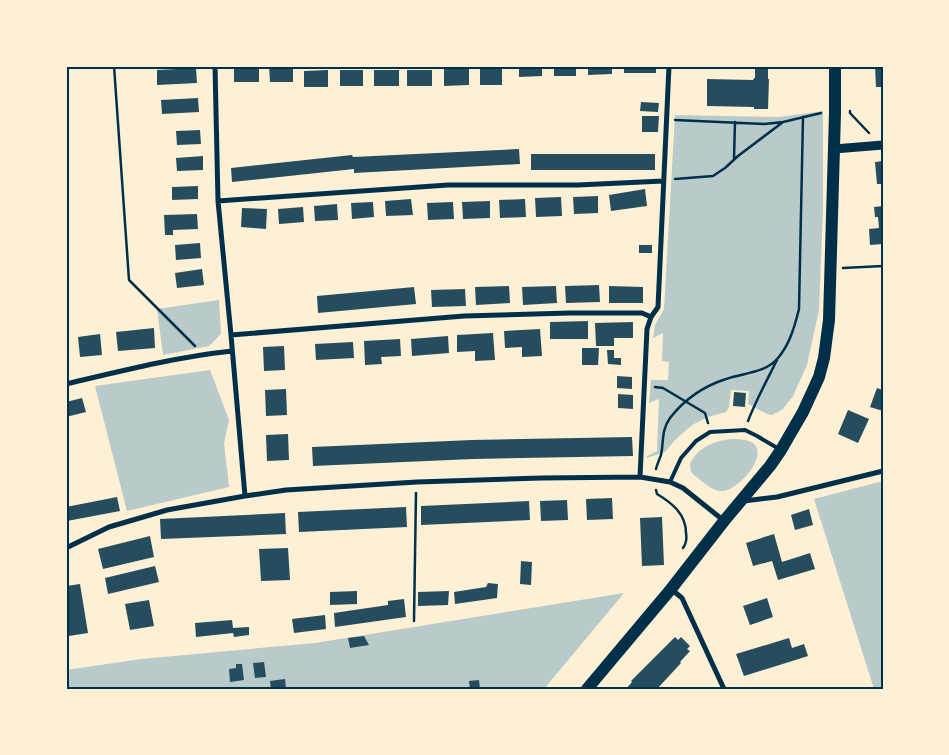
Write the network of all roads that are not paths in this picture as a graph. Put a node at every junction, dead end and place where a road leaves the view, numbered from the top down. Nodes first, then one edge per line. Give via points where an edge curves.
1 (215, 66) edge
2 (669, 66) edge
3 (835, 66) edge
4 (881, 145) edge
5 (834, 149) junction
6 (663, 181) junction
7 (218, 201) junction
8 (651, 317) junction
9 (231, 336) junction
10 (232, 351) junction
11 (66, 384) edge
12 (781, 450) junction
13 (883, 471) edge
14 (640, 477) junction
15 (670, 482) junction
16 (244, 496) junction
17 (741, 501) junction
18 (724, 521) junction
19 (66, 548) edge
20 (671, 589) junction
21 (587, 689) edge
22 (724, 689) edge

1 - 7 street
2 - 6 street
3 - 5 main road
4 - 5 street
5 - 12 main road via 829,320 824,358 803,412
6 - 7 street via 448,185
6 - 8 street via 658,307
7 - 9 street
8 - 9 street via 633,313 464,316
8 - 14 street via 647,329
9 - 10 street
10 - 11 street via 152,364
10 - 16 street
12 - 15 lane via 745,430 710,432 696,441 681,458
12 - 17 main road
13 - 17 street via 777,497
14 - 15 street
14 - 16 street via 417,482
15 - 18 street
16 - 19 street via 138,518 109,527
17 - 18 main road
18 - 20 main road
20 - 21 main road
20 - 22 street via 682,598

